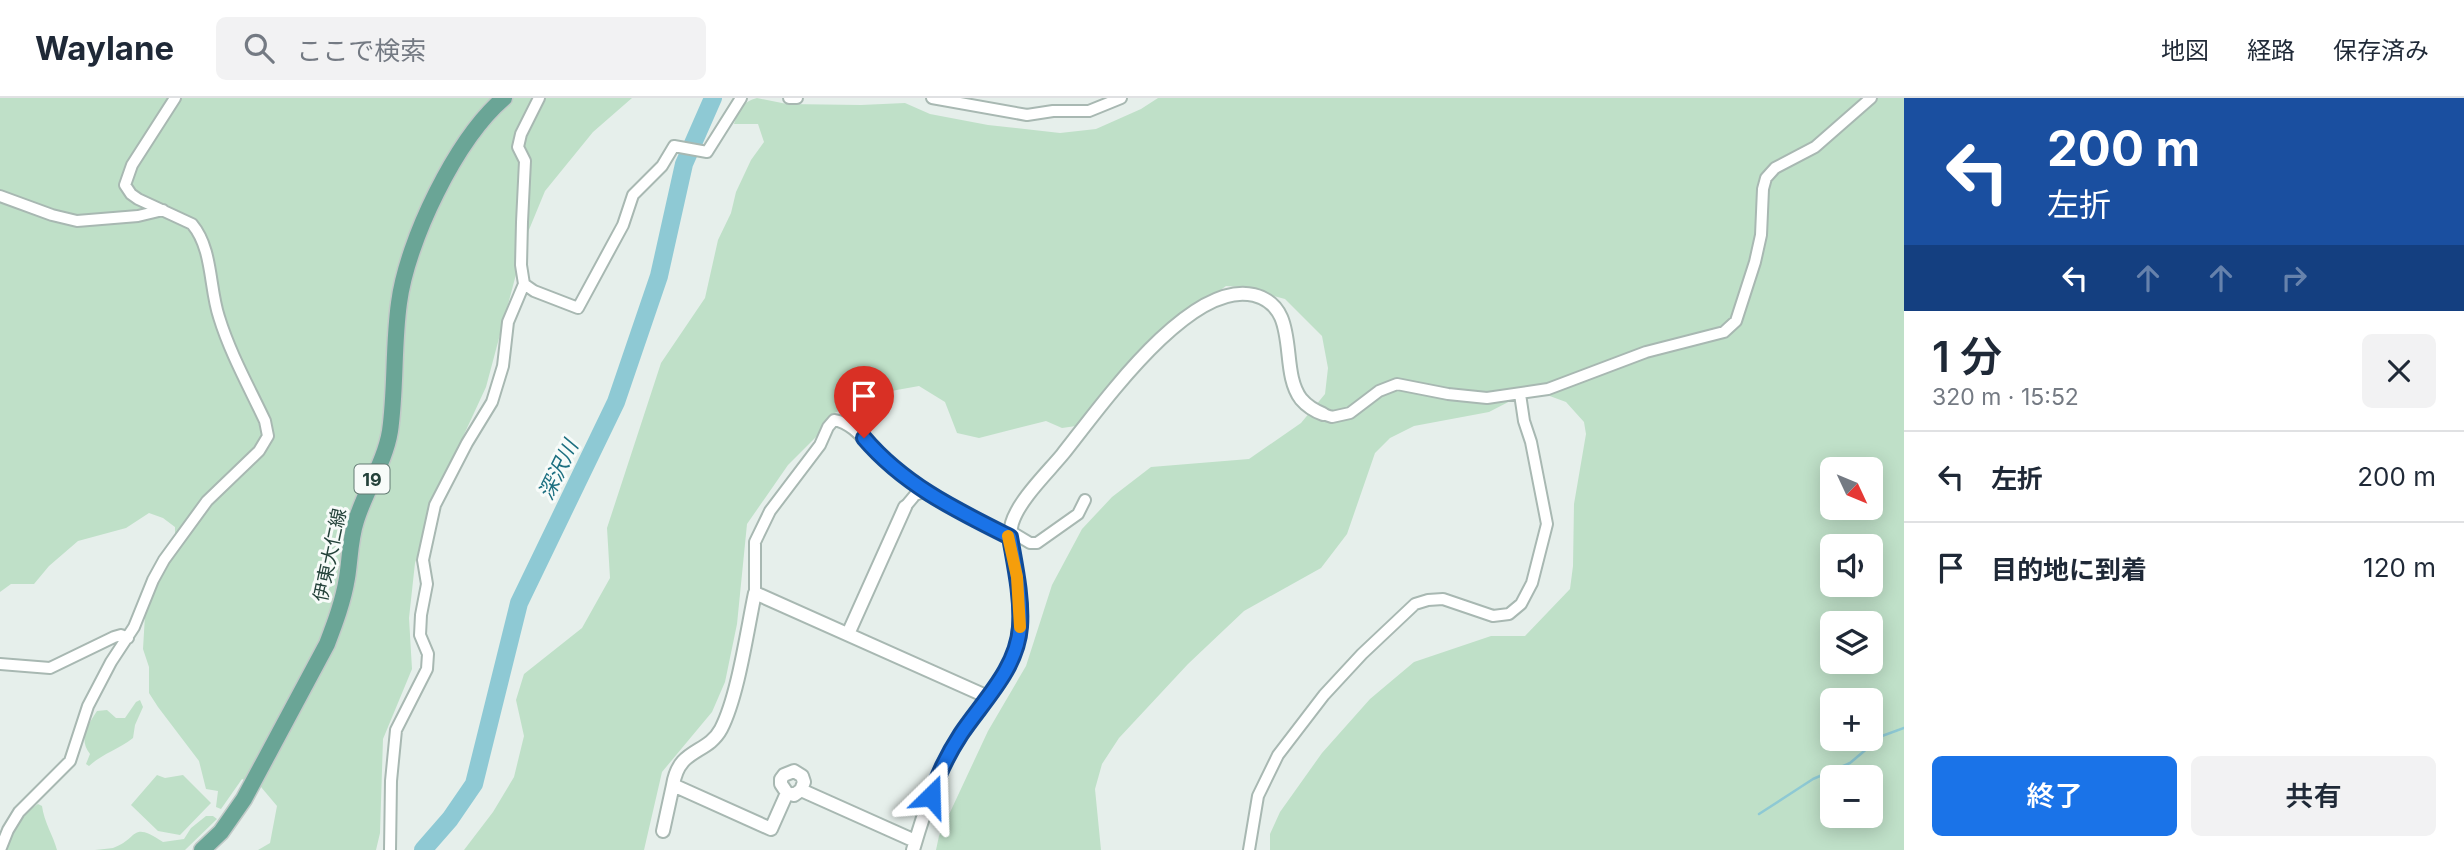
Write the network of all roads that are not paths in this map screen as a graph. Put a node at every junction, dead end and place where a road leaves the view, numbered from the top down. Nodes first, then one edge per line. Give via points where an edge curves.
1 (175, 98) edge
2 (504, 98) edge
3 (539, 98) edge
4 (741, 98) edge
5 (789, 98) edge
6 (797, 98) edge
7 (932, 98) edge
8 (1121, 98) edge
9 (1871, 98) edge
10 (0, 196) edge
11 (163, 211) junction
12 (524, 284) junction
13 (1520, 394) junction
14 (1323, 414) joint
15 (923, 492) junction
16 (1085, 500) dead end
17 (905, 507) joint
18 (1010, 534) junction
19 (755, 593) junction
20 (848, 634) junction
21 (128, 638) junction
22 (0, 664) edge
23 (988, 697) junction
24 (674, 785) junction
25 (801, 790) junction
26 (788, 793) junction
27 (663, 831) dead end
28 (914, 846) edge
29 (0, 850) edge
30 (202, 850) edge
31 (390, 850) edge
32 (1249, 850) edge

1 - 11 street via 132,165 125,185 138,200
2 - 30 main road, 伊東大仁線 / 19 via 462,149 405,267 389,433 355,524 337,621 244,799
3 - 12 street via 517,147 525,161
4 - 12 street via 705,153 674,146 662,166 633,195 623,225 579,308
5 - 6 street
7 - 8 street via 1027,115 1089,111
9 - 13 street via 1815,147 1775,168 1766,178 1755,262 1736,321 1724,332 1646,352 1558,387
10 - 11 street via 77,221
11 - 21 street via 192,224 202,239 218,316 268,436 259,451 207,501 164,560
12 - 31 street via 508,322 503,366 492,402 435,505 423,559 427,584 420,635 428,669 396,730
13 - 14 street via 1461,396 1397,384 1350,413
13 - 32 street via 1547,524 1532,583 1521,604 1509,614 1493,616 1443,599 1415,604 1324,695 1278,755 1258,796
14 - 18 street via 1307,405 1294,388 1286,331 1275,307 1251,294 1218,297 1170,329 1133,368 1017,511
15 - 17 street
15 - 18 street
15 - 19 street via 864,438 834,420 770,511 755,542
16 - 18 street via 1078,514 1037,543
17 - 20 street
18 - 23 street via 1020,628 1011,659
19 - 20 street
19 - 24 street via 722,727 681,762
20 - 23 street
21 - 22 street via 114,637 50,668
21 - 29 street via 88,706 70,761 19,812
23 - 28 street via 937,777
24 - 26 street via 771,829
24 - 27 street
25 - 26 street
25 - 26 street via 802,776 794,771 781,779
25 - 28 street

